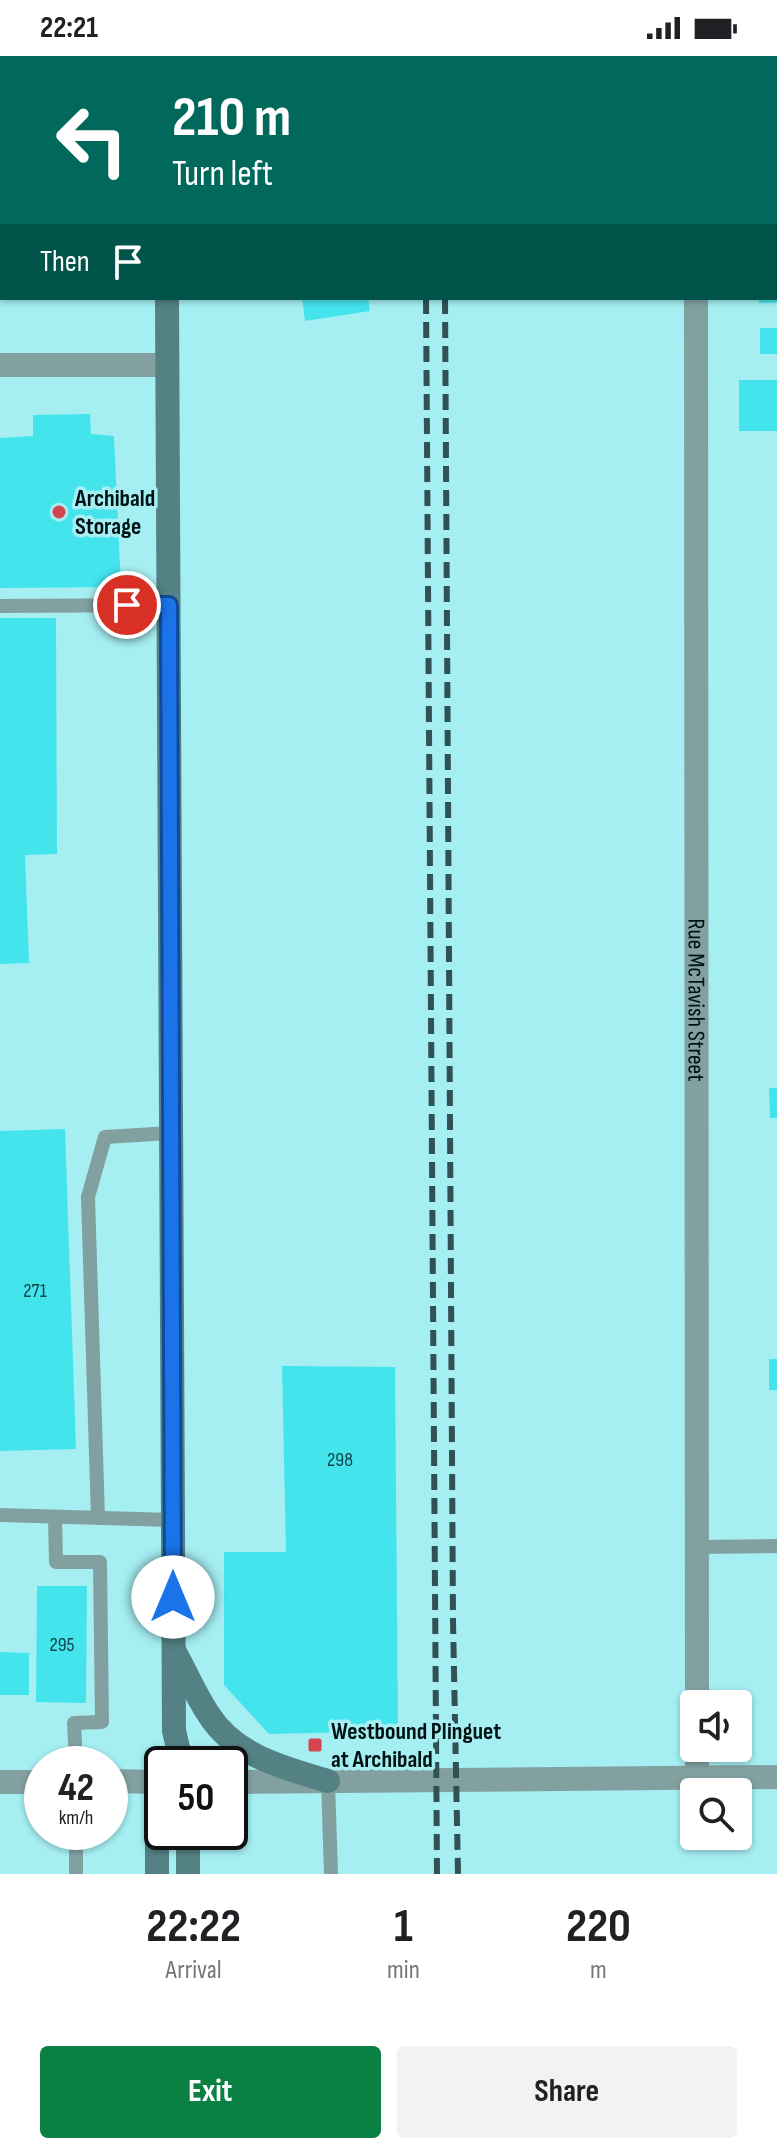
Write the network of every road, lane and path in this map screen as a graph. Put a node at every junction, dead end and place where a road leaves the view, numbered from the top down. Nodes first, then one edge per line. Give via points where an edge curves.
1 (167, 300) edge
2 (696, 300) edge
3 (0, 365) edge
4 (167, 365) junction
5 (169, 605) junction
6 (0, 606) edge
7 (171, 1133) junction
8 (0, 1515) edge
9 (55, 1517) junction
10 (98, 1518) junction
11 (172, 1520) junction
12 (777, 1546) edge
13 (697, 1547) junction
14 (173, 1648) junction
15 (697, 1690) edge
16 (174, 1731) junction
17 (75, 1746) edge
18 (169, 1746) edge
19 (178, 1746) edge
20 (697, 1762) edge
21 (777, 1777) edge
22 (680, 1778) edge
23 (697, 1778) joint
24 (328, 1781) junction
25 (0, 1782) edge
26 (24, 1782) edge
27 (248, 1782) edge
28 (76, 1850) edge
29 (158, 1850) edge
30 (188, 1850) edge
31 (76, 1874) edge
32 (157, 1874) edge
33 (188, 1874) edge
34 (331, 1874) edge

1 - 4 main road
2 - 13 street, Rue McTavish Street
3 - 4 street
4 - 5 main road
5 - 6 lane
5 - 7 main road
7 - 10 lane via 105,1137 88,1197
7 - 11 main road
8 - 9 lane
9 - 10 lane
9 - 17 lane via 56,1562 100,1562 102,1722 74,1723
10 - 11 lane
11 - 14 main road
12 - 13 lane
13 - 15 street, Rue McTavish Street
14 - 16 main road
14 - 24 main road via 210,1717 242,1749
16 - 18 main road
16 - 19 main road
20 - 23 street
21 - 23 street
22 - 24 street
24 - 27 street
24 - 34 lane
25 - 26 street
28 - 31 lane
29 - 32 main road
30 - 33 main road

